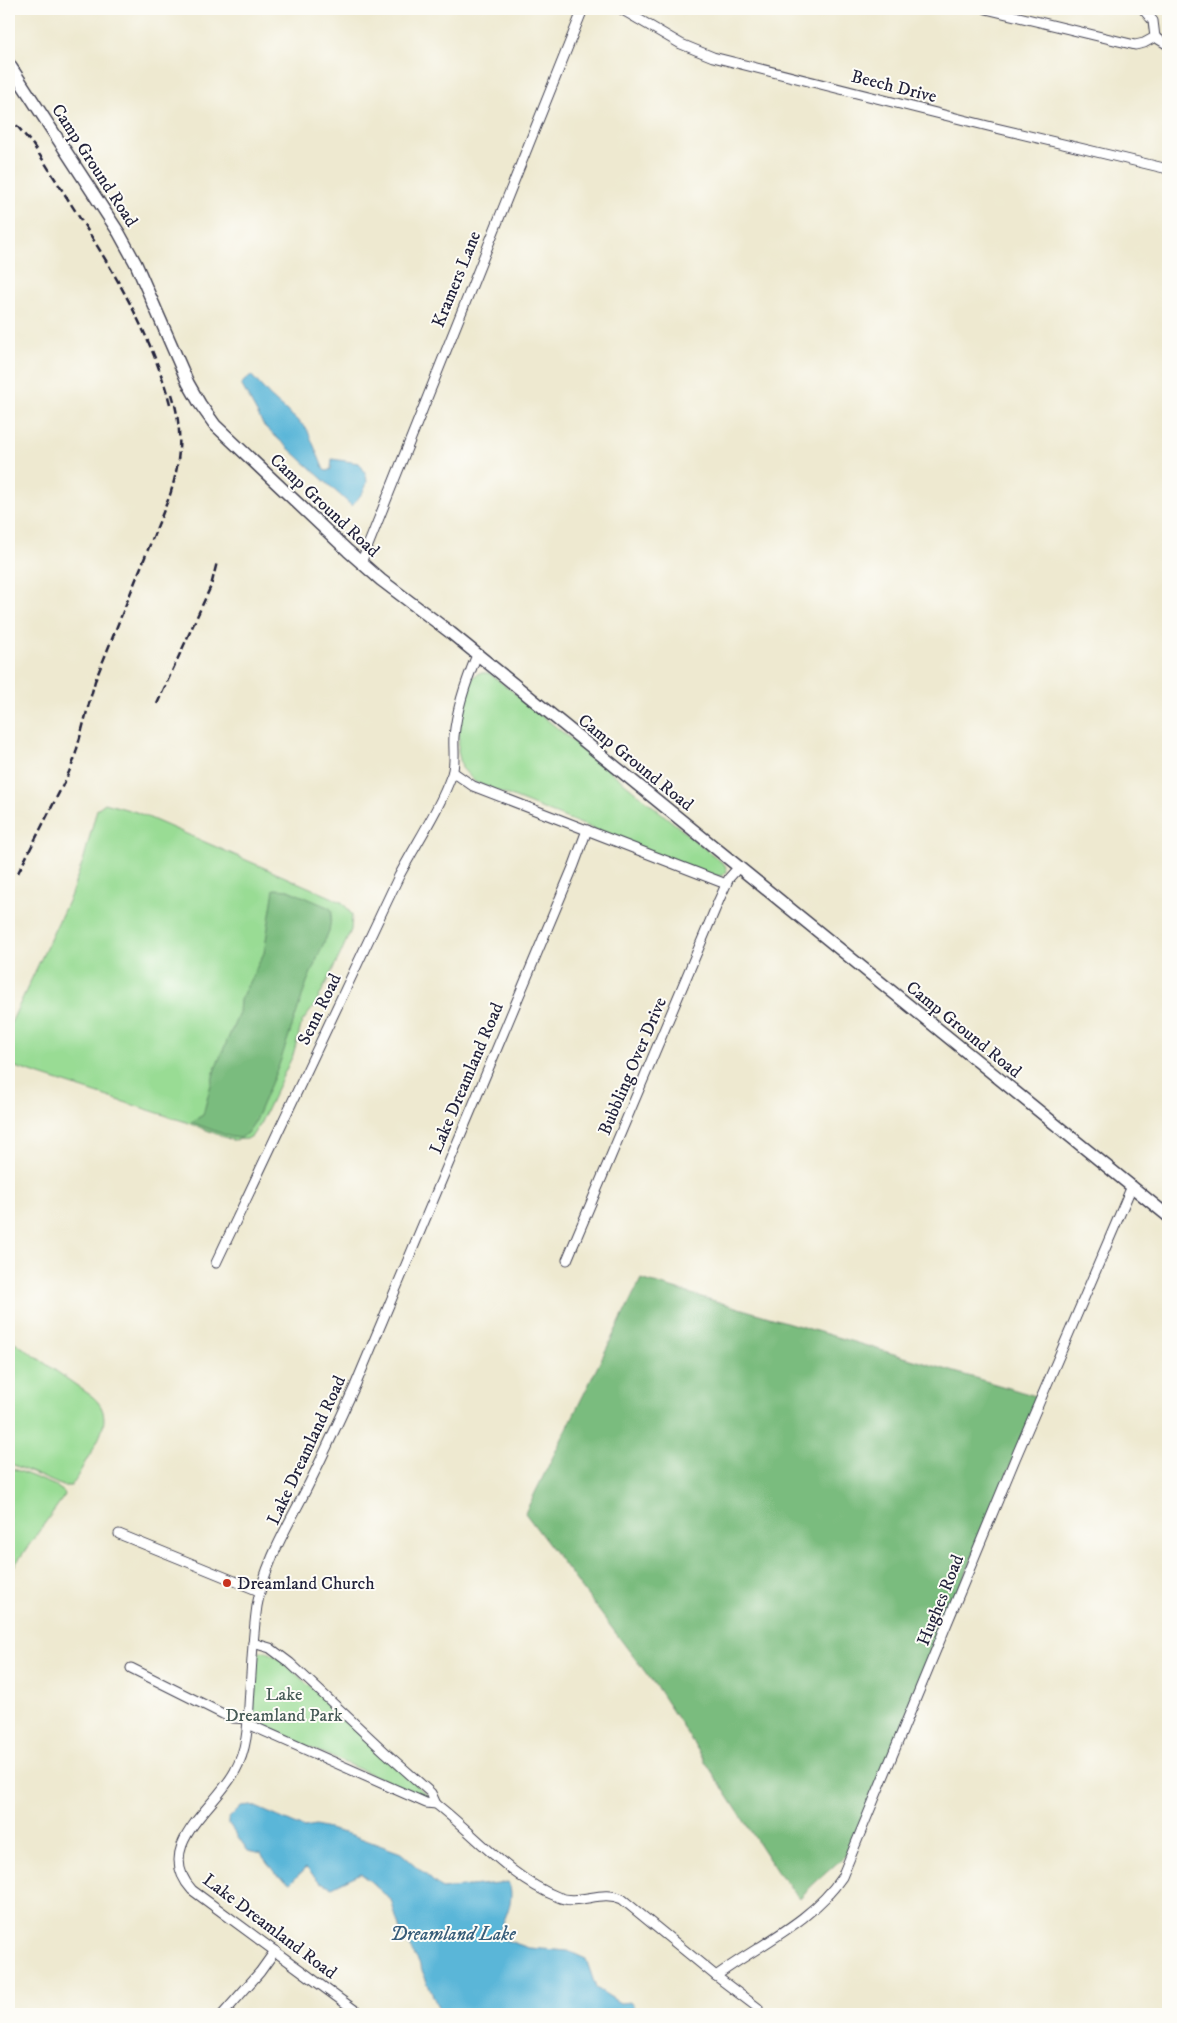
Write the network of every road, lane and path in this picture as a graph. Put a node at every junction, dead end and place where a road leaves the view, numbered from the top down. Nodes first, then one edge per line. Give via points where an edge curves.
1 (583, 9) edge
2 (621, 9) edge
3 (986, 9) edge
4 (1143, 9) edge
5 (1155, 37) junction
6 (1168, 45) edge
7 (9, 64) edge
8 (1168, 169) edge
9 (361, 563) junction
10 (477, 655) junction
11 (453, 772) junction
12 (587, 830) junction
13 (738, 868) junction
14 (726, 884) junction
15 (1132, 1186) junction
16 (1168, 1216) edge
17 (567, 1260) dead end
18 (216, 1263) dead end
19 (120, 1534) dead end
20 (259, 1591) junction
21 (253, 1643) junction
22 (131, 1668) dead end
23 (248, 1721) junction
24 (436, 1804) junction
25 (275, 1952) junction
26 (716, 1976) junction
27 (758, 2008) dead end
28 (223, 2014) edge
29 (360, 2014) edge

1 - 9 street, Kramers Lane
2 - 8 street, Beech Drive via 680,44 713,57
3 - 5 street via 1135,45
4 - 5 street via 1153,21
5 - 6 street
7 - 9 street, Camp Ground Road via 126,244 200,404 226,436
9 - 10 street, Camp Ground Road
10 - 11 street via 457,713
10 - 13 street, Camp Ground Road
11 - 12 street via 473,786
11 - 18 street, Senn Road via 433,816 399,876
12 - 14 street
12 - 20 street, Lake Dreamland Road via 355,1386
13 - 14 street
13 - 15 street, Camp Ground Road
14 - 17 street, Bubbling Over Drive
15 - 16 street, Camp Ground Road
15 - 26 street, Hughes Road via 842,1877 816,1909
19 - 20 street
20 - 21 street, Lake Dreamland Road
21 - 23 street, Lake Dreamland Road
21 - 24 street via 270,1648 290,1662 431,1793
22 - 23 street via 223,1714
23 - 24 street via 426,1803
23 - 25 street, Lake Dreamland Road via 236,1771 184,1839 178,1861 183,1878 192,1890
24 - 26 street via 462,1824 486,1849 534,1884 566,1900 610,1895 622,1899
25 - 28 street
25 - 29 street, Lake Dreamland Road
26 - 27 street

